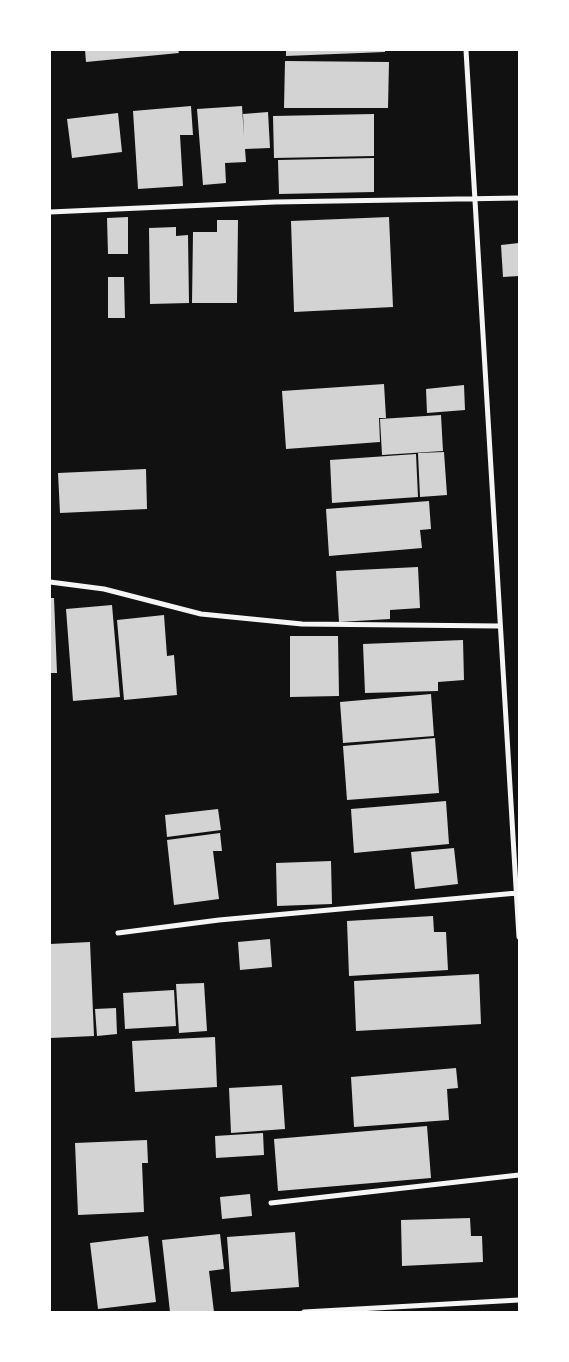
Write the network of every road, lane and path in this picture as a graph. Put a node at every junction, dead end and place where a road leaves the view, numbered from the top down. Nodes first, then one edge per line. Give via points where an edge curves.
1 (466, 50) edge
2 (519, 198) edge
3 (474, 200) junction
4 (50, 212) edge
5 (50, 582) edge
6 (499, 626) junction
7 (517, 893) junction
8 (118, 933) dead end
9 (519, 937) edge
10 (519, 1175) edge
11 (271, 1203) dead end
12 (519, 1300) edge
13 (304, 1312) edge

1 - 3 street
2 - 3 street
3 - 4 street via 276,202
3 - 6 street
5 - 6 street via 104,589 201,614 302,624
6 - 7 street
7 - 8 street via 219,920
7 - 9 street
10 - 11 street
12 - 13 street

